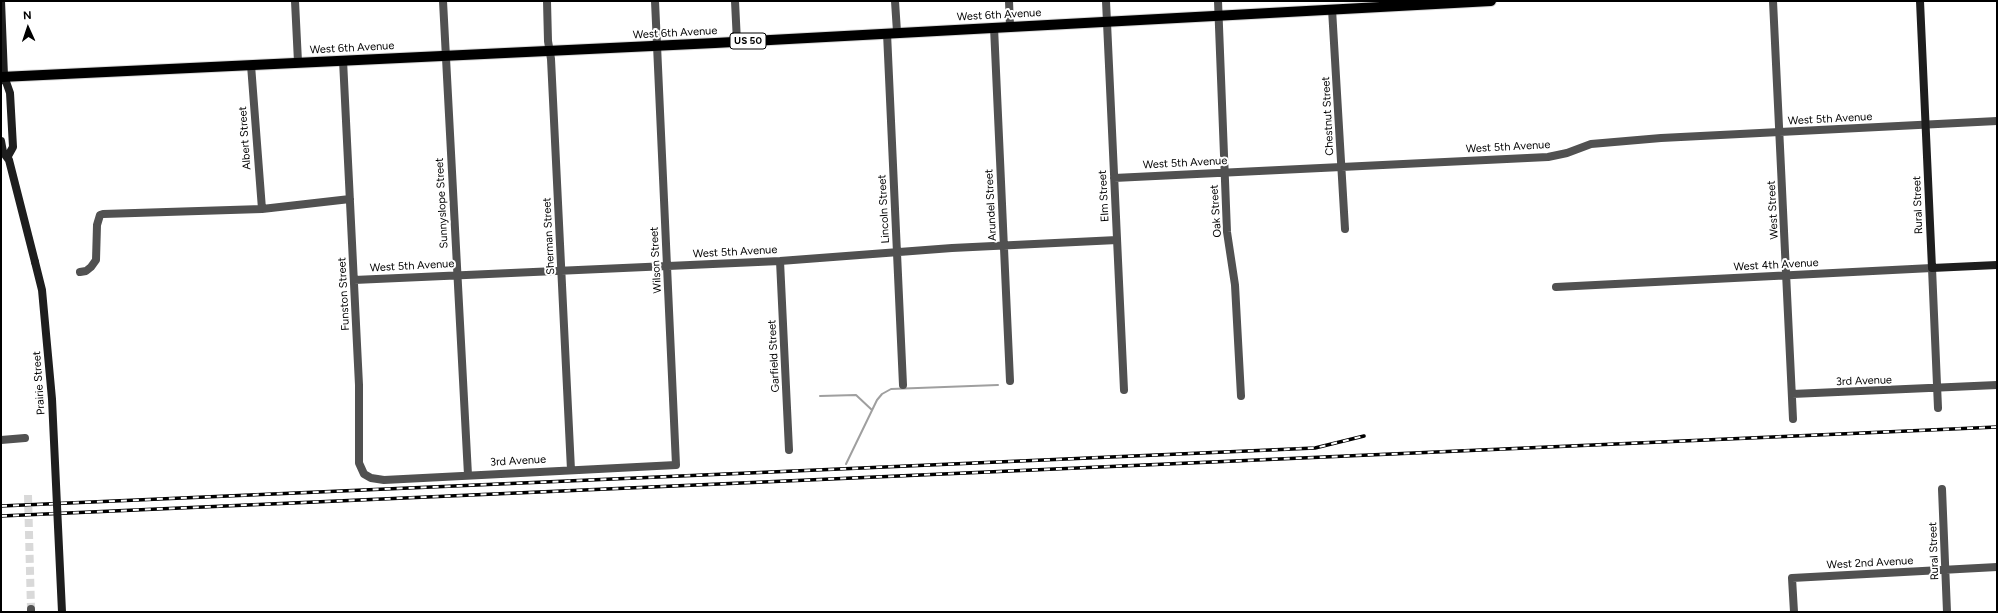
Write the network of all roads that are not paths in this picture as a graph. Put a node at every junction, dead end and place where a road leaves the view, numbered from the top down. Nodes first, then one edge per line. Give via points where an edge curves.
1 (1, 1) edge
2 (295, 1) edge
3 (443, 1) edge
4 (546, 1) edge
5 (655, 1) edge
6 (735, 1) edge
7 (895, 1) edge
8 (1009, 1) edge
9 (1106, 1) edge
10 (1218, 1) edge
11 (1491, 1) edge
12 (1773, 1) edge
13 (1920, 1) edge
14 (1436, 2) edge
15 (1332, 5) edge
16 (1219, 15) junction
17 (1107, 21) junction
18 (1010, 26) junction
19 (994, 27) junction
20 (892, 33) junction
21 (737, 42) junction
22 (657, 46) junction
23 (550, 51) junction
24 (445, 56) junction
25 (343, 60) junction
26 (298, 62) junction
27 (251, 65) junction
28 (2, 78) edge
29 (1997, 121) edge
30 (1926, 125) junction
31 (1780, 133) junction
32 (1, 141) edge
33 (8, 156) junction
34 (1342, 166) junction
35 (1224, 172) junction
36 (1114, 178) junction
37 (350, 199) junction
38 (262, 209) junction
39 (1345, 229) dead end
40 (1117, 240) junction
41 (1004, 246) junction
42 (897, 252) junction
43 (780, 260) junction
44 (1997, 264) edge
45 (667, 266) junction
46 (1932, 268) junction
47 (561, 271) junction
48 (80, 272) dead end
49 (456, 275) junction
50 (1787, 275) junction
51 (354, 280) junction
52 (1556, 287) dead end
53 (1010, 381) dead end
54 (903, 385) dead end
55 (1997, 385) edge
56 (1937, 389) junction
57 (1124, 390) dead end
58 (1792, 394) junction
59 (1241, 396) dead end
60 (1938, 408) dead end
61 (1793, 419) dead end
62 (25, 438) dead end
63 (1, 440) edge
64 (789, 450) dead end
65 (623, 467) joint
66 (571, 470) junction
67 (468, 475) junction
68 (414, 478) joint
69 (1942, 489) dead end
70 (1997, 568) edge
71 (1945, 570) junction
72 (62, 612) edge
73 (1794, 612) edge
74 (1947, 612) edge

1 - 28 main road, Prairie Street
2 - 26 street
3 - 24 street, Sunnyslope Street
4 - 23 street, Sherman Street
5 - 22 street, Wilson Street
6 - 21 street
7 - 20 street, Lincoln Street
8 - 18 street
9 - 17 street, Elm Street
10 - 16 street, Oak Street
11 - 14 main road, West 6th Avenue / US 50
12 - 31 street, West Street
13 - 30 main road, Rural Street
14 - 15 main road, West 6th Avenue / US 50
15 - 16 main road, West 6th Avenue / US 50
15 - 34 street, Chestnut Street
16 - 17 main road, West 6th Avenue / US 50
16 - 35 street, Oak Street
17 - 18 main road, West 6th Avenue / US 50
17 - 36 street, Elm Street
18 - 19 main road, West 6th Avenue / US 50
19 - 20 main road, West 6th Avenue / US 50
19 - 41 street, Arundel Street
20 - 21 main road, West 6th Avenue / US 50
20 - 42 street, Lincoln Street
21 - 22 main road, West 6th Avenue / US 50
22 - 23 main road, West 6th Avenue / US 50
22 - 45 street, Wilson Street
23 - 24 main road, West 6th Avenue / US 50
23 - 47 street, Sherman Street
24 - 25 main road, West 6th Avenue / US 50
24 - 49 street, Sunnyslope Street
25 - 26 main road, West 6th Avenue / US 50
25 - 37 street, Funston Street
26 - 27 main road, West 6th Avenue / US 50
27 - 28 main road, West 6th Avenue / US 50
27 - 38 street, Albert Street
28 - 33 main road, Prairie Street via 10,93 13,147
29 - 30 street, West 5th Avenue
30 - 31 street, West 5th Avenue
30 - 46 main road, Rural Street
31 - 34 street, West 5th Avenue via 1591,144 1548,158
31 - 50 street, West Street
32 - 33 main road, Prairie Street via 3,152
33 - 72 main road, Prairie Street, bridge via 42,290 52,399
34 - 35 street, West 5th Avenue
34 - 39 street, Chestnut Street
35 - 36 street, West 5th Avenue
35 - 59 street, Oak Street via 1227,232 1235,285
36 - 40 street, Elm Street
37 - 38 street
37 - 51 street, Funston Street
38 - 48 street via 100,215 97,225 96,260 86,272
40 - 41 street, West 5th Avenue
40 - 57 street, Elm Street
41 - 42 street, West 5th Avenue
41 - 53 street, Arundel Street
42 - 43 street, West 5th Avenue
42 - 54 street, Lincoln Street
43 - 45 street, West 5th Avenue
43 - 64 street, Garfield Street
44 - 46 main road, West 4th Avenue
45 - 47 street, West 5th Avenue
45 - 65 street, Wilson Street via 676,465
46 - 50 street, West 4th Avenue
46 - 56 street, Rural Street
47 - 49 street, West 5th Avenue
47 - 66 street, Sherman Street
49 - 51 street, West 5th Avenue
49 - 67 street, Sunnyslope Street
50 - 52 street, West 4th Avenue
50 - 58 street, West Street
51 - 68 street, Funston Street via 359,385 359,463 366,477
55 - 56 street, 3rd Avenue
56 - 58 street, 3rd Avenue
56 - 60 street, Rural Street
58 - 61 street, West Street
62 - 63 street
65 - 66 street, 3rd Avenue
66 - 67 street, 3rd Avenue
67 - 68 street, 3rd Avenue
69 - 71 street, Rural Street
70 - 71 street, West 2nd Avenue
71 - 73 street, West 2nd Avenue via 1792,578
71 - 74 street, Rural Street

